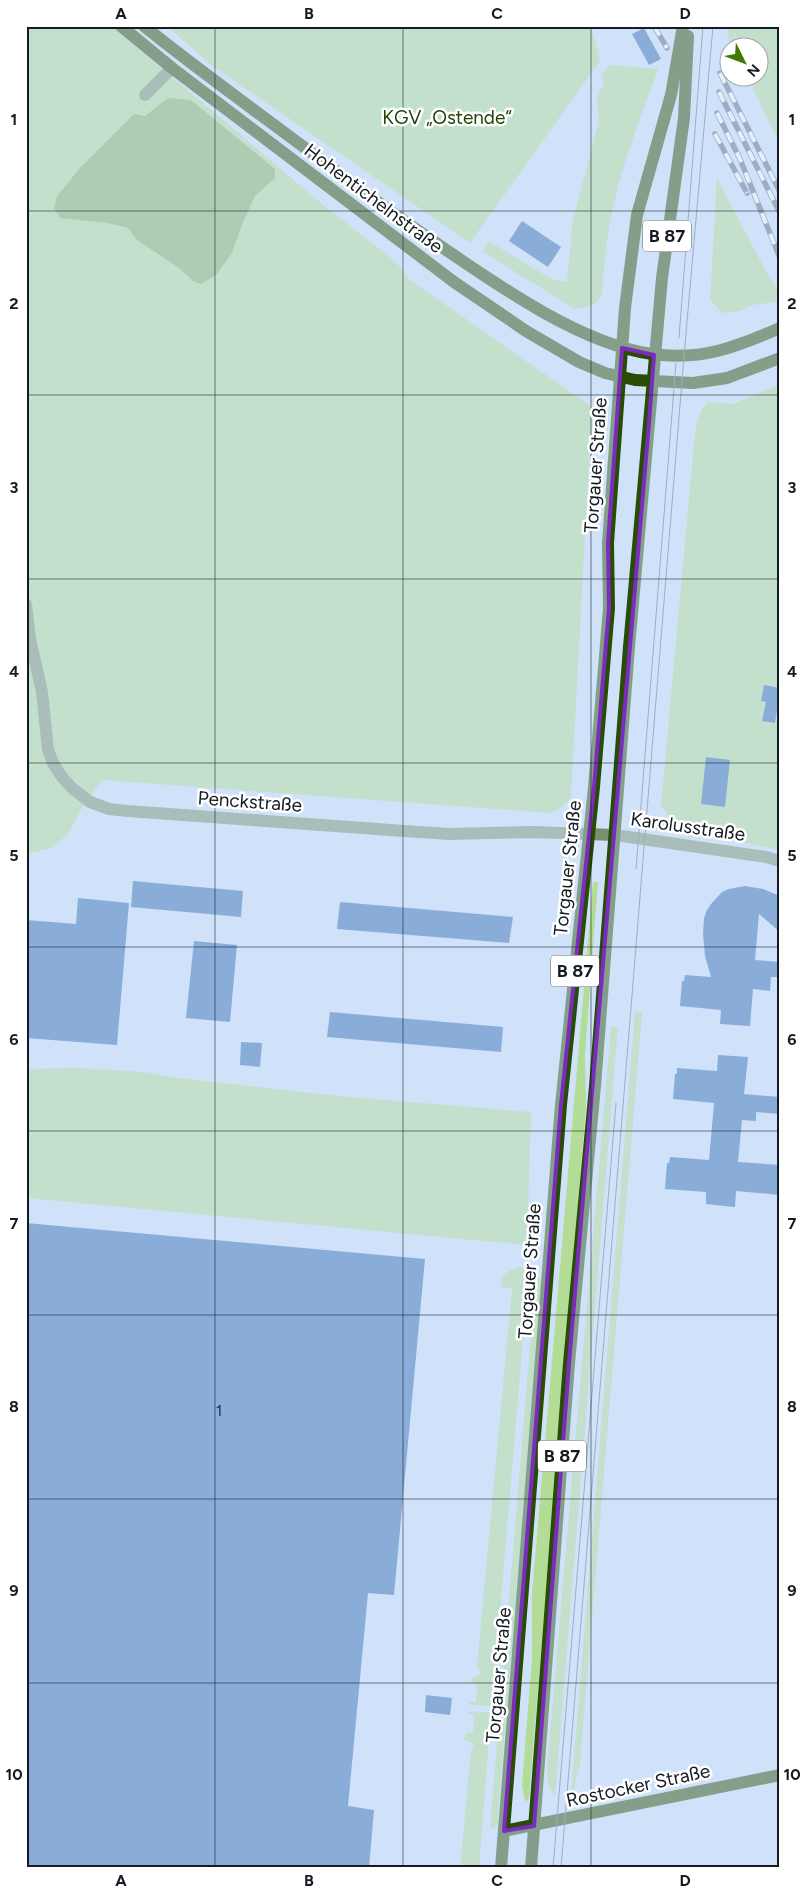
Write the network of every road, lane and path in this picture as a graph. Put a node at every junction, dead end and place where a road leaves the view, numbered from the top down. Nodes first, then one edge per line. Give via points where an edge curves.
1 (121, 26) edge
2 (144, 26) edge
3 (683, 26) edge
4 (689, 26) edge
5 (172, 68) junction
6 (145, 96) dead end
7 (780, 328) edge
8 (622, 348) junction
9 (654, 355) junction
10 (780, 358) edge
11 (619, 376) junction
12 (652, 382) junction
13 (26, 604) edge
14 (28, 637) edge
15 (590, 834) junction
16 (615, 835) junction
17 (780, 861) edge
18 (780, 1775) edge
19 (534, 1826) junction
20 (504, 1831) junction
21 (501, 1868) edge
22 (531, 1868) edge

1 - 5 main road, Hohentichelnstraße
2 - 8 main road, Hohentichelnstraße via 363,192 466,264 573,327
3 - 8 main road, Torgauer Straße / B 87 via 671,95 636,215
4 - 9 main road, B 87 via 684,118
5 - 6 street
5 - 11 main road, Hohentichelnstraße via 471,294 579,362
7 - 9 main road, Hohentichelnstraße via 712,353
8 - 9 main road, Hohentichelnstraße
8 - 11 main road, Torgauer Straße / B 87
9 - 12 main road, B 87
10 - 12 main road, Hohentichelnstraße via 726,378
11 - 12 main road, Hohentichelnstraße
11 - 15 main road, Torgauer Straße / B 87 via 608,543 609,608
12 - 16 main road, B 87
13 - 14 street, Penckstraße
14 - 15 street, Penckstraße via 42,692 48,750 62,777 90,802 128,811 418,832
15 - 16 street, Karolusstraße
15 - 20 main road, Torgauer Straße / B 87 via 560,1109
16 - 17 street, Karolusstraße
16 - 19 main road, B 87 via 569,1363
18 - 19 main road, Rostocker Straße
19 - 20 main road, Rostocker Straße
19 - 22 main road, B 87
20 - 21 main road, Torgauer Straße / B 87

